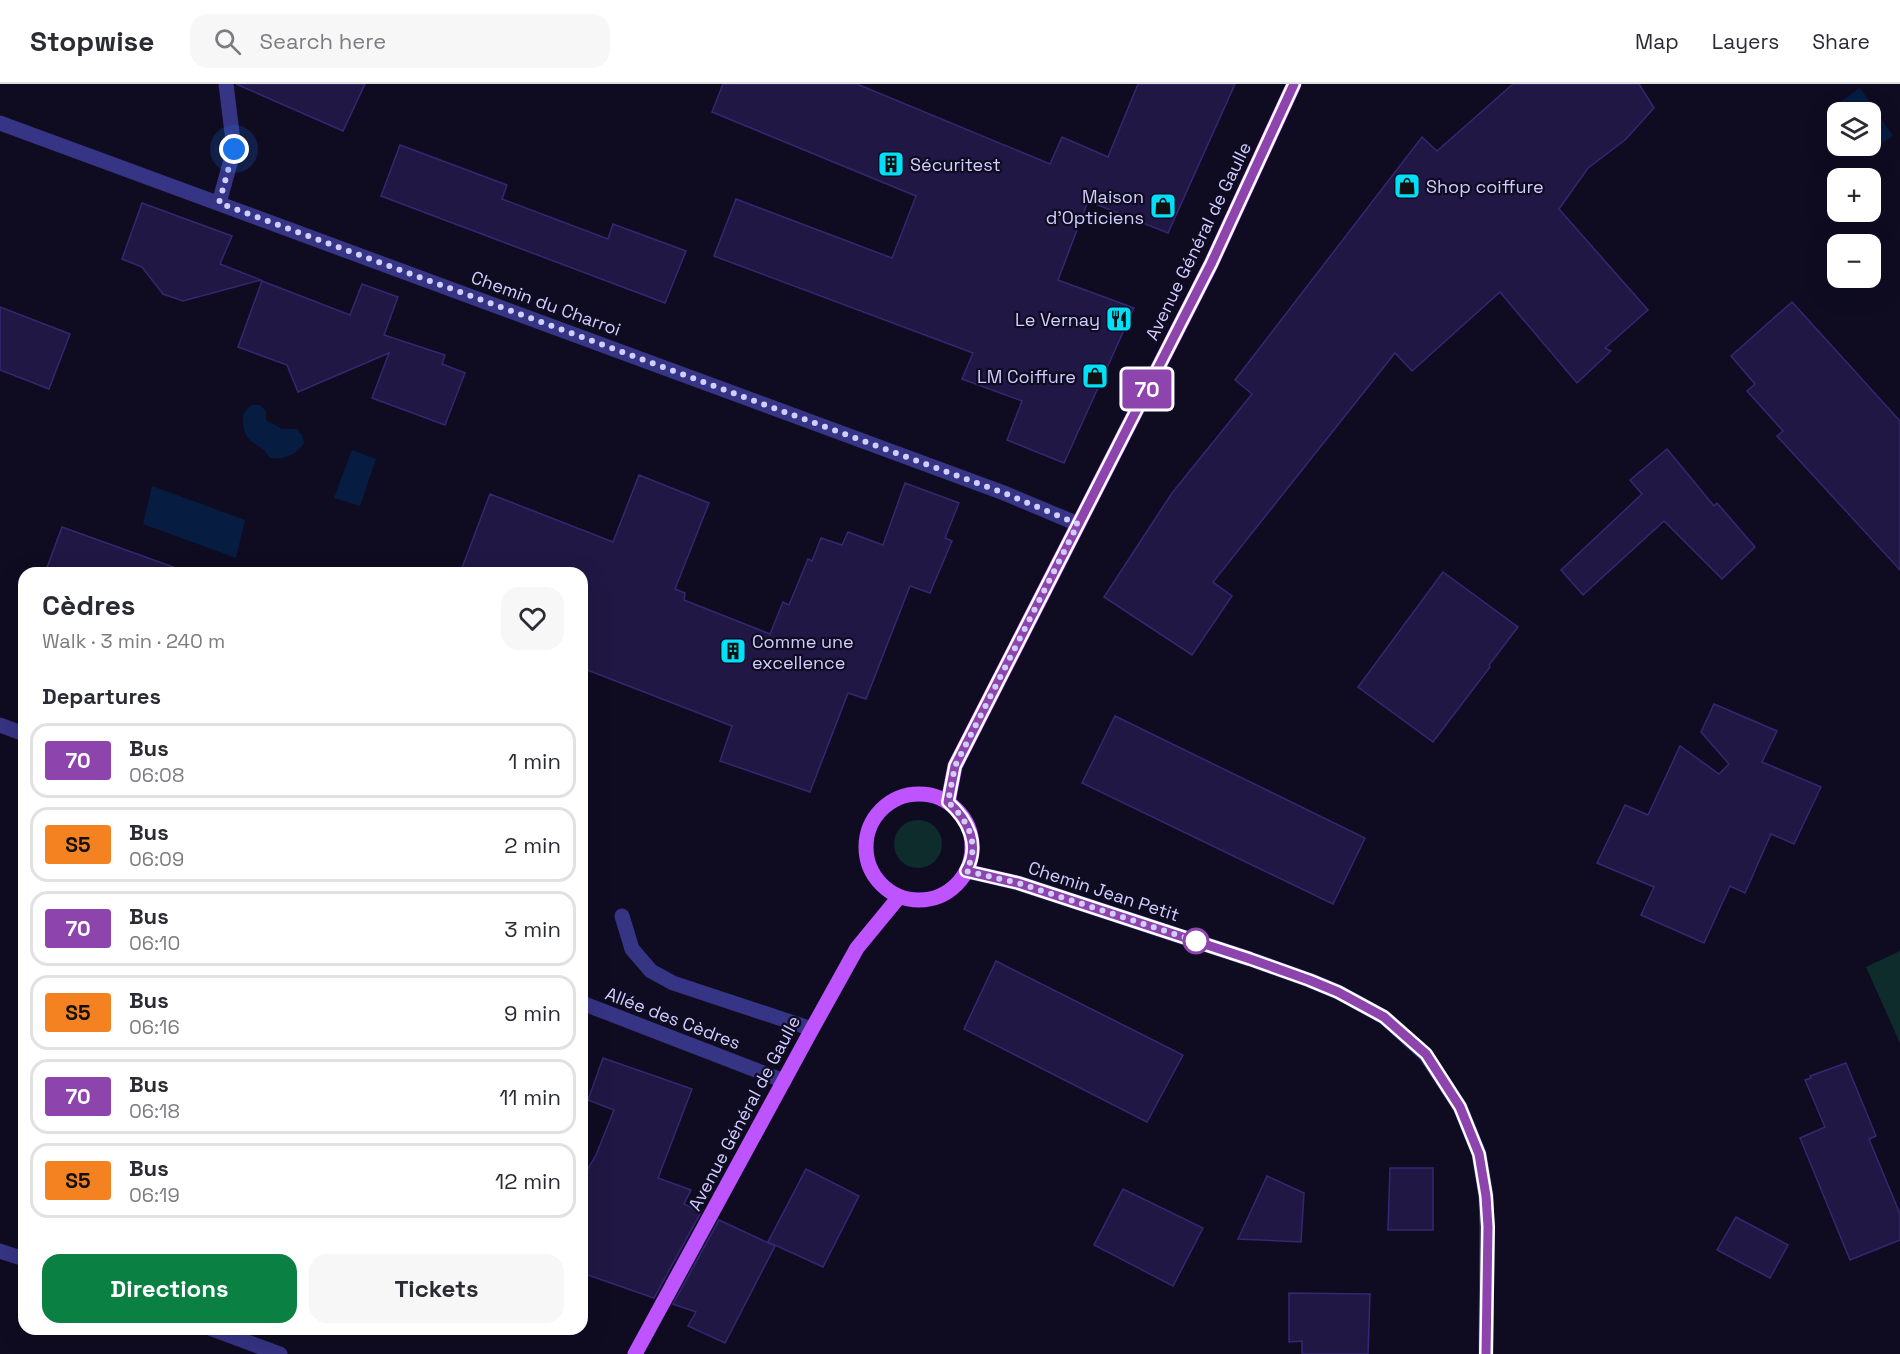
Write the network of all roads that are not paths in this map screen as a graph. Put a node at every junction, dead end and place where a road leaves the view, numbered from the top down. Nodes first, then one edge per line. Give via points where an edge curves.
1 (226, 84) edge
2 (1294, 84) edge
3 (0, 123) edge
4 (219, 203) junction
5 (1078, 524) junction
6 (0, 725) edge
7 (18, 732) edge
8 (948, 802) junction
9 (966, 871) junction
10 (898, 897) junction
11 (622, 916) dead end
12 (588, 1005) edge
13 (812, 1029) junction
14 (784, 1081) junction
15 (0, 1251) edge
16 (18, 1257) edge
17 (228, 1335) edge
18 (280, 1354) edge
19 (635, 1354) edge
20 (1486, 1354) edge

1 - 4 street via 234,149
2 - 5 main road, Avenue Général de Gaulle via 1211,264
3 - 4 street, Chemin du Charroi
4 - 5 street, Chemin du Charroi via 1004,493
5 - 8 main road, Avenue Général de Gaulle via 955,766
6 - 7 street
8 - 9 main road via 970,829 973,846
8 - 10 main road via 914,793 881,808 871,822 865,839 872,874
9 - 10 main road via 949,891 933,899
9 - 20 street, Chemin Jean Petit via 1018,883 1309,980 1384,1017 1426,1054 1460,1107 1479,1154 1488,1227
10 - 13 main road, Avenue Général de Gaulle via 858,948
11 - 13 street via 632,949 651,971 673,983
12 - 14 street, Allée des Cèdres
13 - 14 main road, Avenue Général de Gaulle
14 - 19 main road, Avenue Général de Gaulle
15 - 16 street
17 - 18 street

